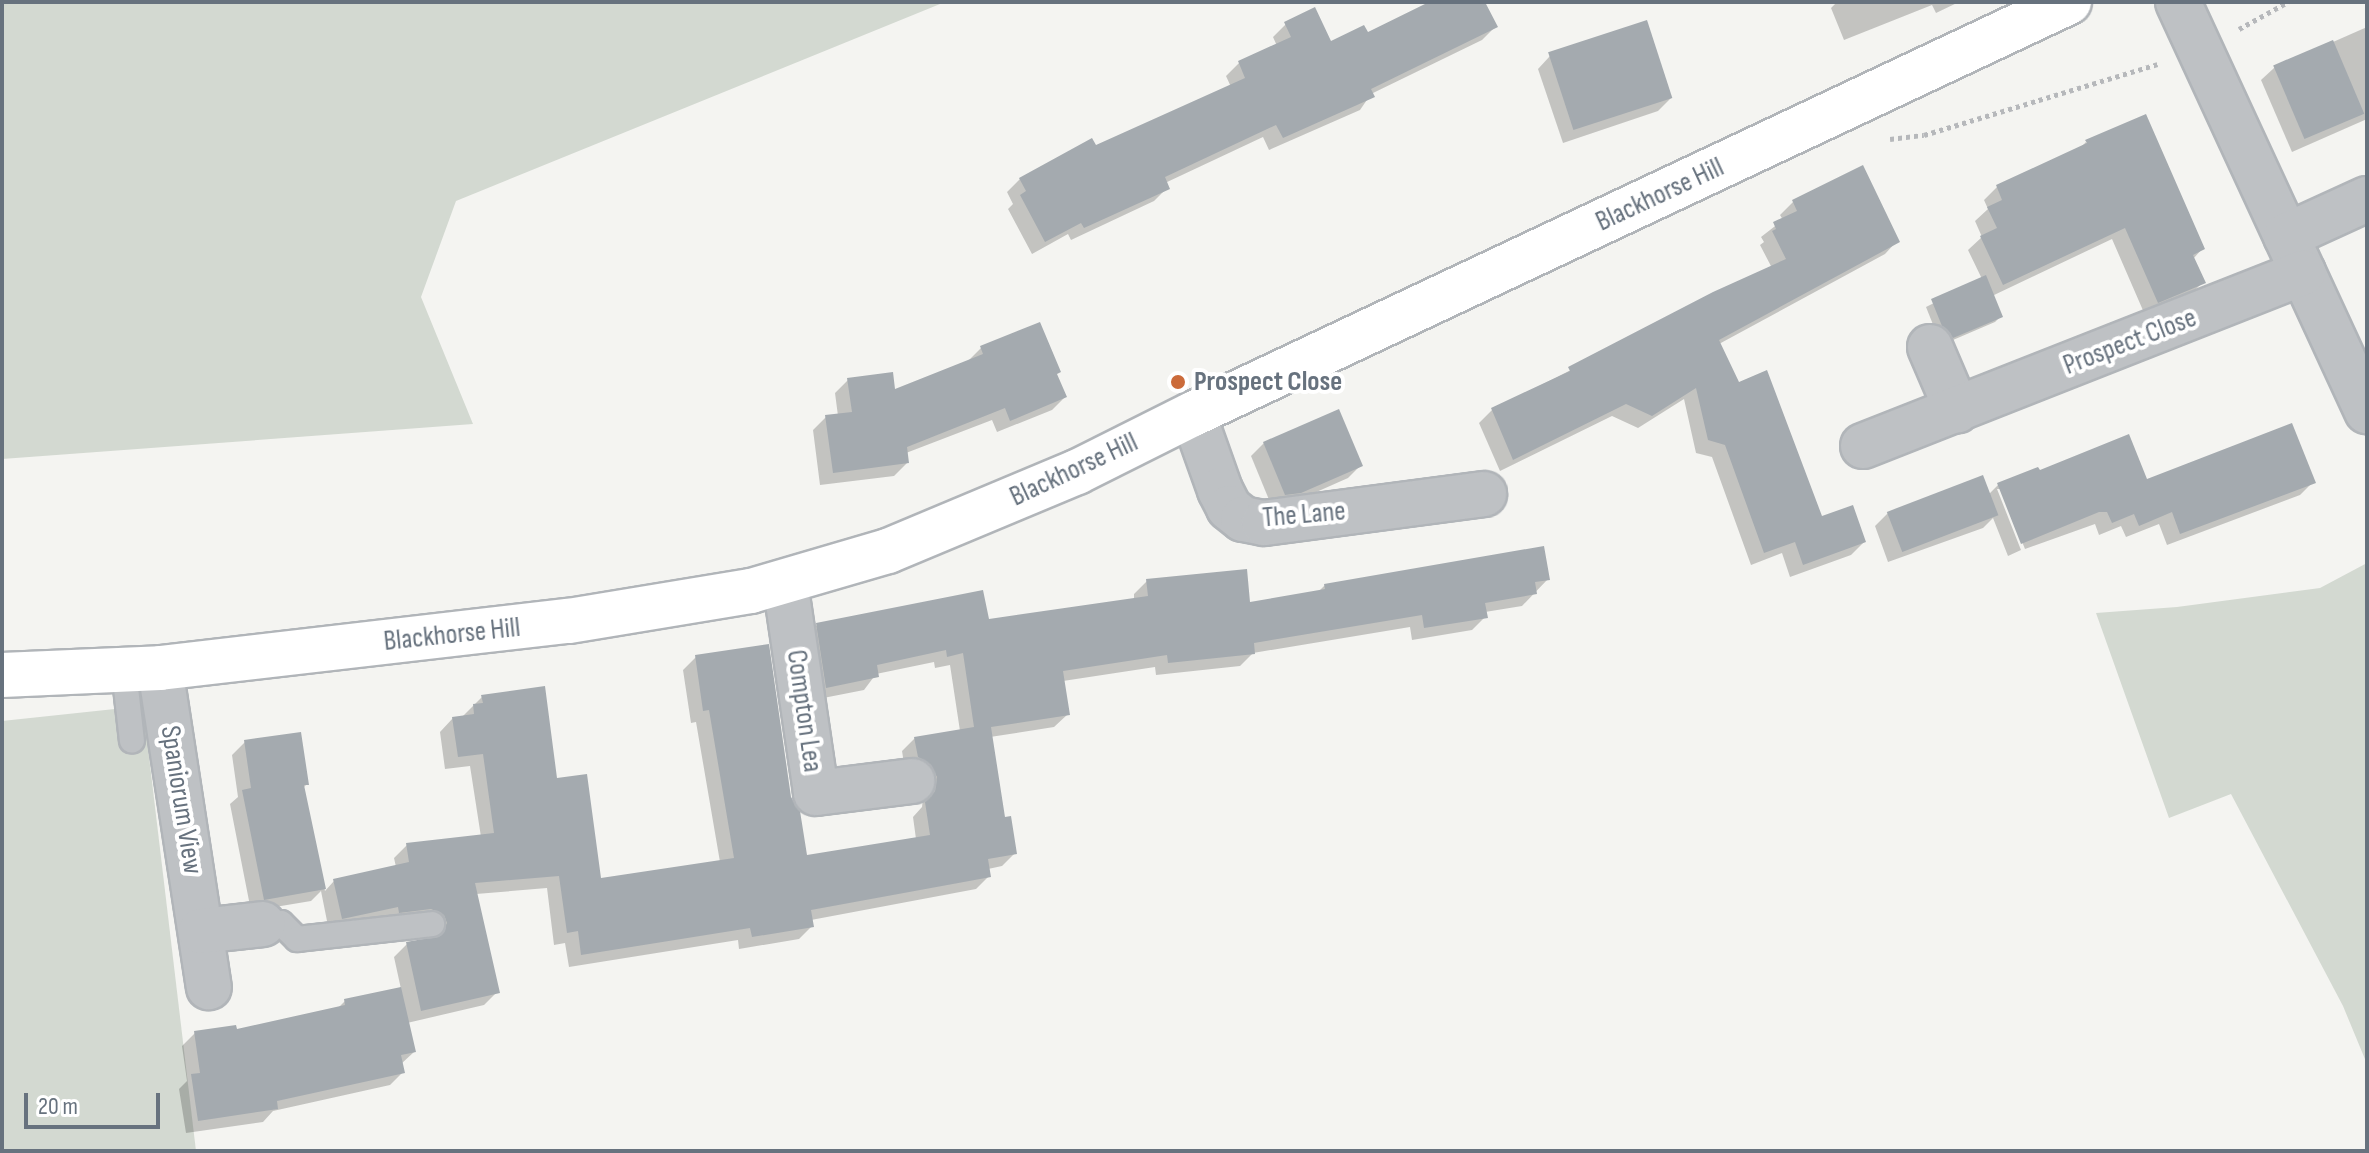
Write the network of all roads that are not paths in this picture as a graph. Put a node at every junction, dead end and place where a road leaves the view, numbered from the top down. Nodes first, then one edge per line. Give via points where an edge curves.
1 (2069, 2) edge
2 (2178, 2) edge
3 (2367, 199) edge
4 (2294, 255) junction
5 (1930, 347) dead end
6 (1957, 410) junction
7 (2367, 411) edge
8 (1193, 414) junction
9 (1863, 446) dead end
10 (1484, 494) dead end
11 (785, 582) junction
12 (142, 669) junction
13 (2, 675) edge
14 (132, 741) dead end
15 (912, 781) dead end
16 (263, 924) joint
17 (432, 924) dead end
18 (201, 931) junction
19 (209, 987) dead end

1 - 8 main road, Blackhorse Hill
2 - 4 street
3 - 4 street, Prospect Close
4 - 6 street, Prospect Close
4 - 7 street
5 - 6 street
6 - 9 street, Prospect Close
8 - 10 street, The Lane via 1220,490 1229,508 1243,519 1264,523
8 - 11 main road, Blackhorse Hill via 1077,472 917,539
11 - 12 main road, Blackhorse Hill via 569,621
11 - 15 street, Compton Lea via 816,793
12 - 13 main road, Blackhorse Hill
12 - 14 lane
12 - 18 street, Spaniorum View
16 - 17 lane via 281,923 297,939
16 - 18 street
18 - 19 street, Spaniorum View

